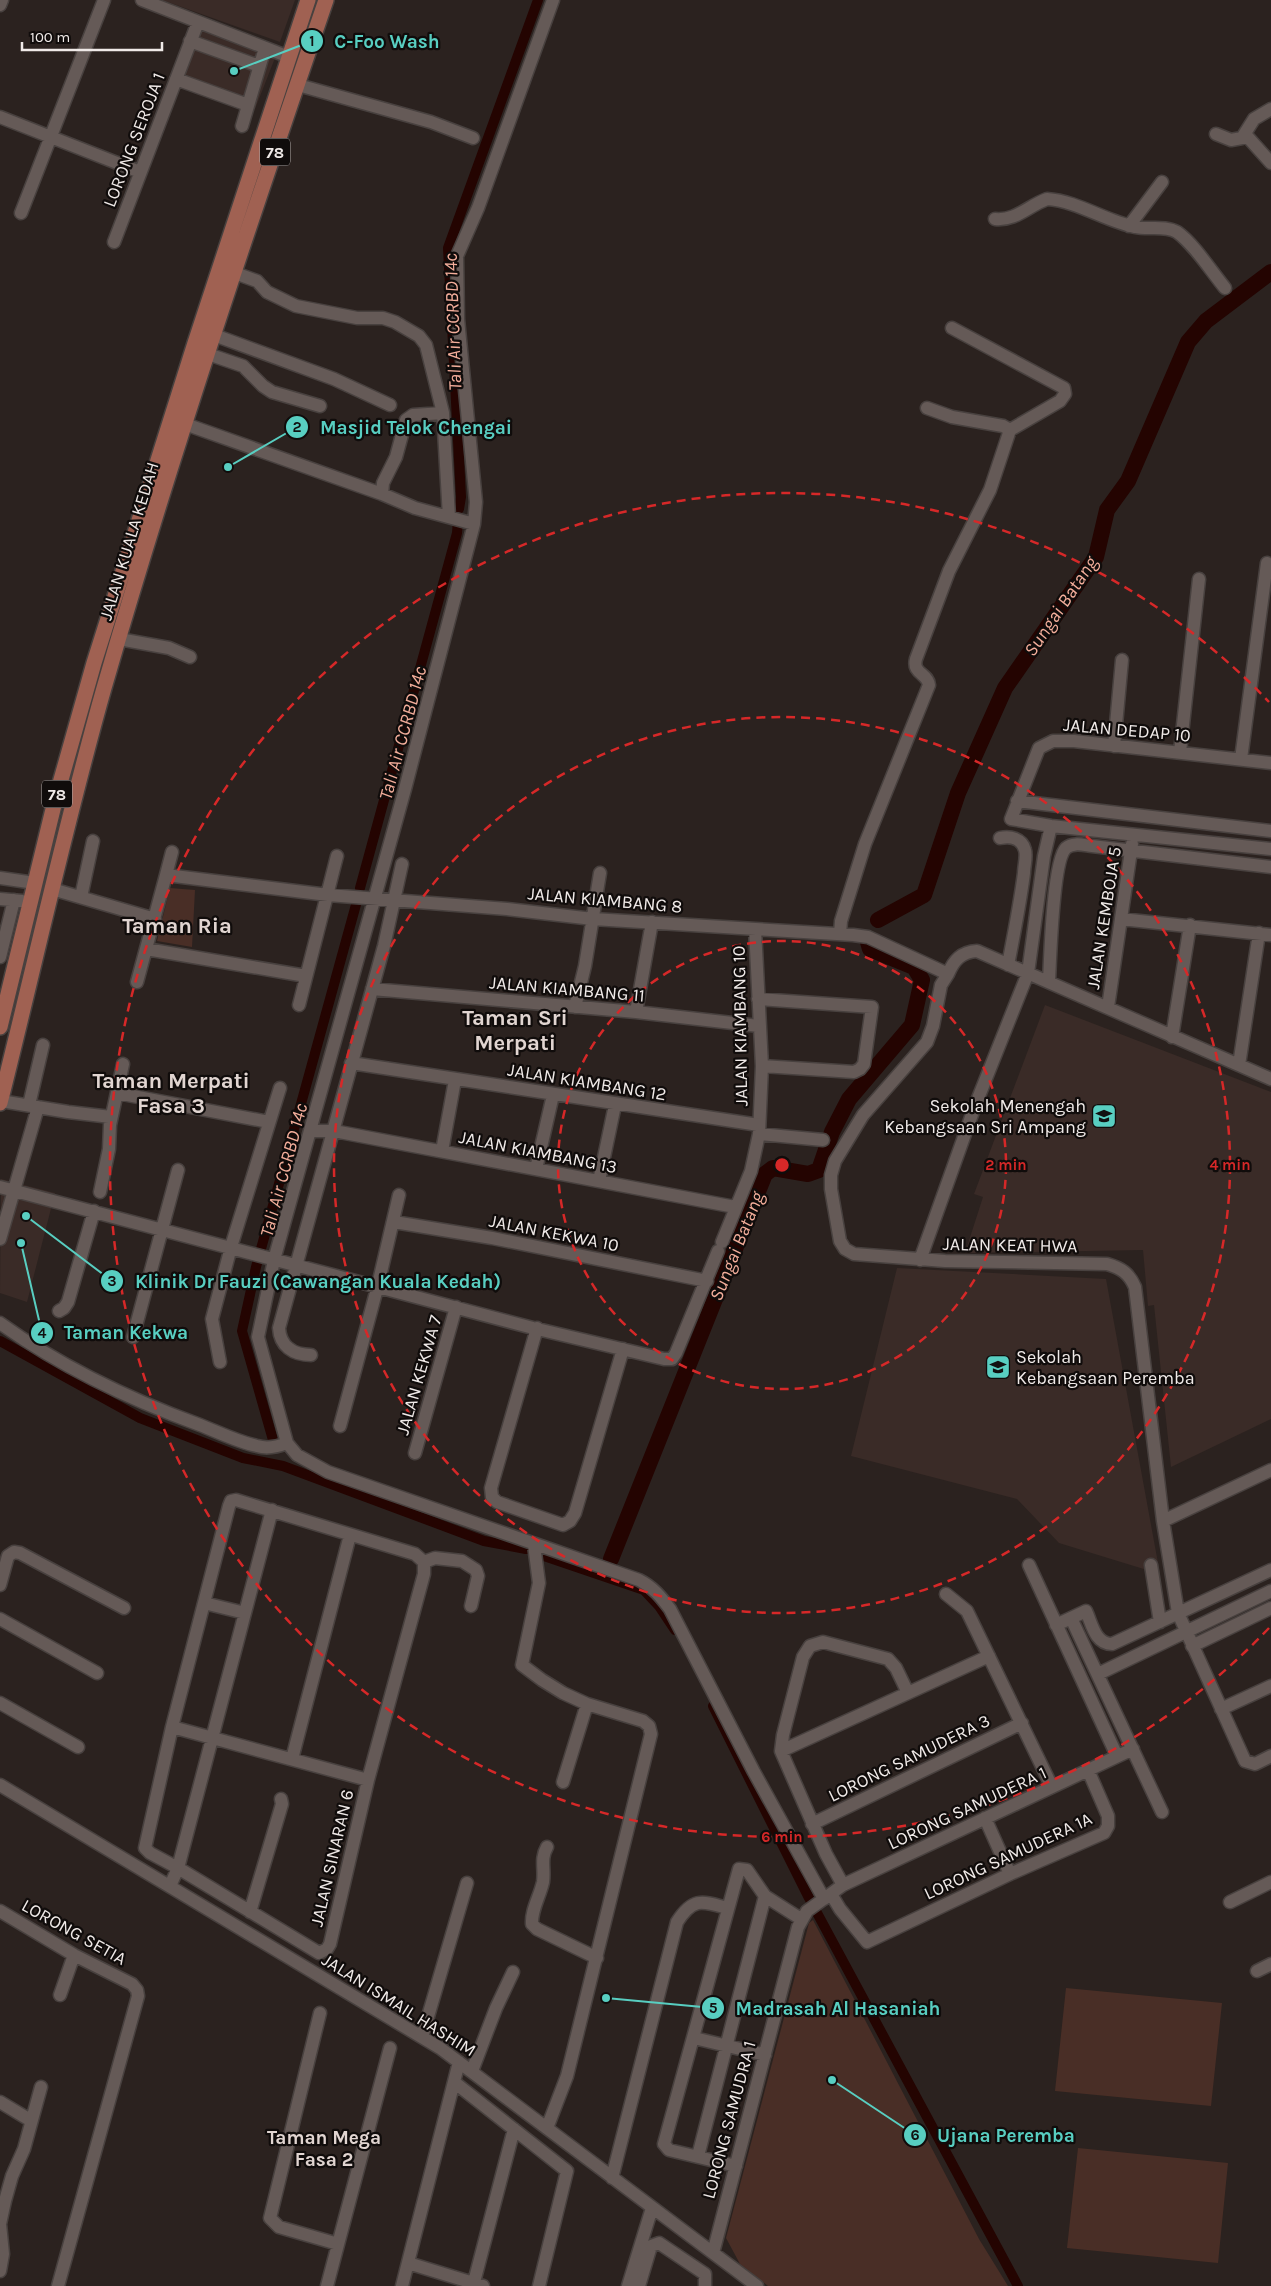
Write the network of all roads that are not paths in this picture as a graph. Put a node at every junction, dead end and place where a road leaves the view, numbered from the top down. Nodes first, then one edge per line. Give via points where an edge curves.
1 (2, 0) edge
2 (104, 0) edge
3 (142, 0) edge
4 (308, 0) edge
5 (326, 0) edge
6 (553, 0) edge
7 (0, 5) edge
8 (198, 22) junction
9 (190, 41) junction
10 (265, 48) junction
11 (289, 57) junction
12 (260, 66) junction
13 (176, 78) junction
14 (298, 85) junction
15 (248, 105) junction
16 (1271, 109) edge
17 (0, 117) edge
18 (242, 126) dead end
19 (1216, 134) dead end
20 (1245, 134) junction
21 (51, 137) junction
22 (473, 138) dead end
23 (1271, 163) edge
24 (140, 172) junction
25 (1162, 182) dead end
26 (21, 213) dead end
27 (995, 219) dead end
28 (1129, 226) junction
29 (114, 242) dead end
30 (235, 273) junction
31 (1225, 288) dead end
32 (212, 290) junction
33 (227, 295) junction
34 (952, 328) dead end
35 (214, 335) junction
36 (208, 354) junction
37 (390, 404) dead end
38 (320, 406) dead end
39 (927, 408) dead end
40 (443, 413) junction
41 (185, 424) junction
42 (1010, 430) junction
43 (179, 441) junction
44 (382, 494) junction
45 (142, 507) junction
46 (449, 517) junction
47 (474, 524) junction
48 (1267, 563) dead end
49 (1199, 579) dead end
50 (119, 640) junction
51 (190, 656) dead end
52 (1122, 660) dead end
53 (1114, 746) junction
54 (1180, 752) junction
55 (1241, 759) junction
56 (1271, 763) edge
57 (1018, 801) junction
58 (1051, 826) junction
59 (1271, 830) edge
60 (1134, 834) junction
61 (1000, 838) dead end
62 (93, 841) dead end
63 (1271, 849) edge
64 (1026, 851) junction
65 (172, 852) dead end
66 (1131, 852) junction
67 (337, 856) dead end
68 (1044, 856) junction
69 (402, 864) dead end
70 (1271, 867) edge
71 (600, 873) dead end
72 (0, 878) edge
73 (165, 881) junction
74 (35, 883) junction
75 (52, 889) junction
76 (328, 895) junction
77 (81, 898) junction
78 (1021, 898) junction
79 (0, 899) edge
80 (374, 899) junction
81 (14, 900) junction
82 (395, 900) junction
83 (30, 901) junction
84 (1037, 901) junction
85 (155, 919) junction
86 (593, 919) junction
87 (1121, 919) junction
88 (652, 922) junction
89 (845, 925) junction
90 (1190, 925) junction
91 (755, 929) junction
92 (1265, 934) edge
93 (146, 950) junction
94 (0, 957) edge
95 (1008, 965) junction
96 (1028, 973) junction
97 (948, 974) junction
98 (306, 976) junction
99 (137, 982) dead end
100 (1049, 982) junction
101 (372, 989) junction
102 (758, 999) junction
103 (3, 1001) edge
104 (298, 1005) dead end
105 (575, 1007) junction
106 (1108, 1007) junction
107 (636, 1012) junction
108 (0, 1025) edge
109 (759, 1026) junction
110 (1172, 1037) junction
111 (43, 1045) dead end
112 (351, 1063) junction
113 (123, 1064) dead end
114 (1239, 1065) junction
115 (762, 1066) junction
116 (1271, 1079) edge
117 (456, 1080) junction
118 (280, 1088) dead end
119 (117, 1093) junction
120 (553, 1095) junction
121 (0, 1102) edge
122 (615, 1104) junction
123 (33, 1106) junction
124 (112, 1117) junction
125 (269, 1122) junction
126 (759, 1130) junction
127 (310, 1131) junction
128 (334, 1131) junction
129 (823, 1140) dead end
130 (442, 1151) junction
131 (536, 1169) junction
132 (178, 1170) dead end
133 (598, 1181) junction
134 (0, 1187) edge
135 (14, 1191) junction
136 (100, 1192) dead end
137 (399, 1195) dead end
138 (735, 1207) junction
139 (94, 1211) junction
140 (394, 1222) junction
141 (162, 1228) junction
142 (0, 1239) edge
143 (231, 1247) junction
144 (269, 1258) junction
145 (920, 1260) junction
146 (296, 1266) junction
147 (707, 1281) junction
148 (378, 1285) junction
149 (456, 1307) junction
150 (58, 1311) dead end
151 (0, 1323) edge
152 (537, 1328) junction
153 (133, 1337) dead end
154 (623, 1349) junction
155 (311, 1355) dead end
156 (220, 1362) dead end
157 (340, 1426) dead end
158 (287, 1443) junction
159 (415, 1453) dead end
160 (1271, 1470) edge
161 (272, 1510) junction
162 (1163, 1521) junction
163 (350, 1535) junction
164 (534, 1545) junction
165 (424, 1562) junction
166 (1151, 1565) dead end
167 (1029, 1566) dead end
168 (1271, 1570) edge
169 (0, 1586) edge
170 (1271, 1591) edge
171 (946, 1594) dead end
172 (204, 1604) junction
173 (471, 1606) dead end
174 (124, 1608) dead end
175 (1271, 1608) edge
176 (245, 1613) junction
177 (1178, 1613) junction
178 (1071, 1618) junction
179 (0, 1619) edge
180 (1160, 1622) junction
181 (1056, 1625) junction
182 (1186, 1632) junction
183 (1192, 1646) junction
184 (989, 1656) junction
185 (97, 1673) dead end
186 (1098, 1674) junction
187 (1271, 1686) edge
188 (908, 1693) junction
189 (0, 1702) edge
190 (587, 1704) junction
191 (1222, 1709) junction
192 (1022, 1723) junction
193 (172, 1727) junction
194 (212, 1737) junction
195 (78, 1747) dead end
196 (1132, 1749) junction
197 (781, 1751) junction
198 (1117, 1756) junction
199 (1271, 1756) edge
200 (292, 1759) junction
201 (1088, 1770) junction
202 (368, 1780) junction
203 (563, 1782) dead end
204 (0, 1786) edge
205 (1052, 1787) junction
206 (281, 1799) dead end
207 (1162, 1812) dead end
208 (985, 1818) junction
209 (812, 1824) junction
210 (548, 1847) dead end
211 (178, 1868) junction
212 (1010, 1874) junction
213 (1271, 1882) edge
214 (467, 1883) dead end
215 (843, 1885) junction
216 (170, 1886) junction
217 (765, 1896) junction
218 (824, 1899) junction
219 (1230, 1902) dead end
220 (727, 1908) junction
221 (0, 1911) edge
222 (250, 1912) junction
223 (804, 1915) junction
224 (74, 1955) junction
225 (597, 1958) junction
226 (1271, 1964) edge
227 (1257, 1971) dead end
228 (513, 1972) dead end
229 (60, 1995) dead end
230 (320, 2013) dead end
231 (422, 2037) junction
232 (694, 2038) junction
233 (726, 2045) junction
234 (390, 2048) dead end
235 (764, 2055) junction
236 (459, 2062) junction
237 (472, 2071) junction
238 (454, 2082) junction
239 (41, 2088) dead end
240 (0, 2102) edge
241 (30, 2120) junction
242 (547, 2128) junction
243 (514, 2129) junction
244 (698, 2156) junction
245 (736, 2166) junction
246 (612, 2178) junction
247 (652, 2208) junction
248 (338, 2244) junction
249 (713, 2253) junction
250 (408, 2263) junction
251 (0, 2272) edge
252 (477, 2285) edge
253 (58, 2286) edge
254 (327, 2286) edge
255 (402, 2286) edge
256 (539, 2286) edge
257 (628, 2286) edge
258 (639, 2286) edge
259 (705, 2286) edge
260 (757, 2286) edge

1 - 7 street
2 - 21 street
3 - 8 street
4 - 11 main road, JALAN KUALA KEDAH / 78
5 - 14 main road, JALAN KUALA KEDAH / 78
6 - 47 street via 457,256 458,319 476,502
8 - 9 street, LORONG SEROJA 1
8 - 10 street
9 - 12 street
9 - 13 street, LORONG SEROJA 1
10 - 11 street
10 - 12 street
11 - 32 main road, JALAN KUALA KEDAH / 78
12 - 15 street
13 - 15 street
13 - 24 street, LORONG SEROJA 1
14 - 22 street via 431,122
14 - 30 main road, JALAN KUALA KEDAH / 78
15 - 18 street
16 - 20 street via 1254,119
17 - 21 street
19 - 20 street via 1231,140
20 - 23 street
21 - 24 street
21 - 26 street
24 - 29 street, LORONG SEROJA 1
25 - 28 street
27 - 28 street via 1005,220 1047,199
28 - 31 street via 1176,232
30 - 33 main road, JALAN KUALA KEDAH / 78
30 - 40 street via 257,281 267,292 296,306 357,318 383,318 419,336 428,350
32 - 33 main road
32 - 45 main road, JALAN KUALA KEDAH / 78
33 - 35 main road, JALAN KUALA KEDAH / 78
34 - 42 street via 1064,388 1060,401
35 - 36 main road, JALAN KUALA KEDAH / 78
35 - 37 street via 334,379
36 - 38 street via 243,366 272,392
36 - 41 main road, JALAN KUALA KEDAH / 78
39 - 42 street
40 - 44 street via 413,415 406,420 396,457 383,482
40 - 46 street
41 - 43 main road, JALAN KUALA KEDAH / 78
41 - 44 street
42 - 89 street via 990,490 949,571 916,659 917,671 927,678 929,685 865,844
43 - 45 main road via 171,439 166,442 148,499
43 - 50 main road, JALAN KUALA KEDAH / 78
44 - 46 street via 415,508
45 - 74 main road, JALAN KUALA KEDAH / 78 via 80,712
46 - 47 street
47 - 80 street
48 - 55 street
49 - 54 street
50 - 51 street via 169,648
50 - 75 main road, JALAN KUALA KEDAH / 78
52 - 53 street
53 - 54 street, JALAN DEDAP 10
53 - 57 street, JALAN DEDAP 10 via 1074,741 1053,741 1043,745
54 - 55 street, JALAN DEDAP 10
55 - 56 street, JALAN DEDAP 10
57 - 58 street, JALAN DEDAP 10 via 1011,819
57 - 59 street
58 - 60 street
58 - 68 street
60 - 63 street
60 - 66 street, JALAN KEMBOJA 5
61 - 64 street via 1015,839
62 - 77 street
64 - 68 street
64 - 78 street
65 - 73 street
66 - 70 street
66 - 87 street, JALAN KEMBOJA 5
66 - 100 street via 1073,844 1063,851 1056,890
67 - 76 street
68 - 84 street
69 - 82 street
71 - 86 street
72 - 74 street
73 - 76 street, JALAN KIAMBANG 8
73 - 85 street
74 - 83 main road, JALAN KUALA KEDAH / 78
75 - 77 street
75 - 108 main road via 44,887 41,890 12,1000
75 - 121 main road, JALAN KUALA KEDAH / 78
76 - 80 street, JALAN KIAMBANG 8
76 - 98 street
77 - 85 street
78 - 84 street
78 - 95 street
79 - 81 street
80 - 82 street, JALAN KIAMBANG 8
80 - 127 street
81 - 83 street
81 - 94 street
82 - 86 street, JALAN KIAMBANG 8
82 - 101 street
83 - 103 main road, JALAN KUALA KEDAH / 78
84 - 96 street
85 - 93 street
86 - 88 street, JALAN KIAMBANG 8
86 - 105 street
87 - 90 street
87 - 106 street, JALAN KEMBOJA 5
88 - 91 street, JALAN KIAMBANG 8
88 - 107 street
89 - 91 street, JALAN KIAMBANG 8
89 - 97 street
90 - 92 street
90 - 110 street
91 - 102 street, JALAN KIAMBANG 10
92 - 114 street
93 - 98 street
93 - 99 street
95 - 96 street
95 - 97 street via 977,951 968,952 954,962
96 - 100 street
96 - 145 street via 968,1124
97 - 145 street, JALAN KEAT HWA via 941,985 927,1042 863,1114 830,1175 840,1241 845,1249 854,1254
98 - 104 street
100 - 106 street
101 - 105 street, JALAN KIAMBANG 11
101 - 112 street
102 - 109 street, JALAN KIAMBANG 10
102 - 115 street via 872,1007 864,1064 860,1069 854,1072
103 - 108 main road, JALAN KUALA KEDAH / 78
105 - 107 street, JALAN KIAMBANG 11
106 - 110 street
107 - 109 street, JALAN KIAMBANG 11
109 - 115 street, JALAN KIAMBANG 10
110 - 114 street
111 - 123 street
112 - 117 street, JALAN KIAMBANG 12
112 - 128 street
113 - 119 street
114 - 116 street
115 - 126 street, JALAN KIAMBANG 10
117 - 120 street, JALAN KIAMBANG 12
117 - 130 street
118 - 125 street
119 - 124 street
119 - 125 street
120 - 122 street, JALAN KIAMBANG 12
120 - 131 street
121 - 123 street
122 - 126 street, JALAN KIAMBANG 12
122 - 133 street
123 - 124 street
123 - 135 street
124 - 136 street
125 - 143 street
126 - 129 street, JALAN KIAMBANG 12
126 - 138 street, JALAN KIAMBANG 10 via 751,1171
127 - 128 street, JALAN KIAMBANG 13
127 - 144 street
128 - 130 street, JALAN KIAMBANG 13
128 - 146 street
130 - 131 street, JALAN KIAMBANG 13
131 - 133 street, JALAN KIAMBANG 13
132 - 141 street
133 - 138 street, JALAN KIAMBANG 13
134 - 135 street
135 - 139 street
135 - 142 street
137 - 140 street
138 - 147 street, JALAN KIAMBANG 10
139 - 141 street
139 - 150 street via 68,1302
140 - 147 street, JALAN KEKWA 10
140 - 148 street
141 - 143 street
141 - 153 street
143 - 144 street
143 - 156 street via 212,1319
144 - 146 street
144 - 158 street via 258,1337
145 - 162 street, JALAN KEAT HWA via 1107,1264 1126,1272 1135,1287
146 - 148 street
146 - 155 street via 279,1338 288,1348
147 - 154 street, JALAN KIAMBANG 10 via 672,1358
148 - 149 street
148 - 157 street
149 - 152 street
149 - 159 street, JALAN KEKWA 7
151 - 158 street via 29,1344 118,1392 167,1413 258,1446 277,1447
152 - 154 street
152 - 154 street via 491,1488 492,1497 497,1502 563,1525 570,1522 575,1513
158 - 164 street via 306,1461 328,1472
160 - 162 street
161 - 163 street
161 - 172 street via 242,1500 231,1501
161 - 176 street
162 - 177 street, JALAN KEAT HWA
163 - 165 street via 415,1554
163 - 200 street
164 - 190 street via 539,1583 522,1665 553,1687
164 - 218 street via 639,1580 660,1595
165 - 173 street via 435,1558 462,1561 476,1570 478,1576
165 - 202 street, JALAN SINARAN 6 via 424,1574
166 - 180 street
167 - 181 street
168 - 177 street
169 - 174 street via 8,1556 20,1553
170 - 182 street
171 - 184 street via 967,1611
172 - 176 street
172 - 193 street
175 - 183 street
176 - 194 street
177 - 180 street
177 - 182 street, JALAN KEAT HWA
178 - 180 street via 1086,1611 1104,1644 1112,1644
178 - 181 street
178 - 186 street
179 - 185 street
181 - 198 street
182 - 183 street, JALAN KEAT HWA
182 - 186 street
183 - 191 street, JALAN KEAT HWA
184 - 188 street
184 - 192 street
186 - 196 street
187 - 191 street
188 - 197 street
188 - 197 street via 888,1659 823,1642 815,1643 803,1657
189 - 195 street
190 - 203 street
190 - 225 street via 643,1721 651,1734
191 - 199 street, JALAN KEAT HWA via 1245,1761 1255,1764
192 - 205 street
192 - 209 street, LORONG SAMUDERA 3
193 - 194 street
193 - 211 street via 145,1848
194 - 200 street
194 - 211 street
196 - 198 street, LORONG SAMUDERA 1
196 - 207 street
197 - 209 street
198 - 201 street, LORONG SAMUDERA 1
200 - 202 street
201 - 205 street, LORONG SAMUDERA 1
201 - 212 street, LORONG SAMUDERA 1A via 1108,1816 1104,1833
202 - 222 street, JALAN SINARAN 6 via 330,1944 323,1952 315,1952
204 - 216 street, JALAN ISMAIL HASHIM
205 - 208 street, LORONG SAMUDERA 1
206 - 222 street
208 - 212 street
208 - 215 street, LORONG SAMUDERA 1
209 - 215 street
210 - 225 street via 542,1859 543,1879 532,1924 538,1930
211 - 216 street
211 - 222 street
212 - 218 street, LORONG SAMUDERA 1A via 867,1942 840,1909
213 - 219 street
214 - 231 street
215 - 218 street, LORONG SAMUDERA 1
216 - 231 street, JALAN ISMAIL HASHIM
217 - 220 street via 747,1870 740,1868
217 - 223 street
217 - 233 street
218 - 223 street, LORONG SAMUDERA 1
220 - 232 street
220 - 246 street via 703,1901 694,1904 677,1922
221 - 224 street, LORONG SETIA
223 - 235 street, LORONG SAMUDRA 1
224 - 229 street
224 - 253 street, LORONG SETIA via 132,1984 137,1990 136,2004
225 - 242 street via 567,2076
226 - 227 street
228 - 237 street
230 - 248 street via 270,2218 279,2227
231 - 236 street, JALAN ISMAIL HASHIM
232 - 233 street
232 - 244 street via 664,2144 669,2150
233 - 235 street
233 - 244 street
234 - 248 street
235 - 245 street, LORONG SAMUDRA 1
236 - 237 street, JALAN ISMAIL HASHIM
236 - 238 street
237 - 242 street, JALAN ISMAIL HASHIM
238 - 243 street
238 - 250 street
239 - 241 street
240 - 241 street
241 - 251 street via 24,2149 3,2208
242 - 246 street, JALAN ISMAIL HASHIM
243 - 252 street
243 - 256 street via 567,2171
244 - 245 street
245 - 249 street, LORONG SAMUDRA 1
246 - 247 street, JALAN ISMAIL HASHIM
247 - 249 street, JALAN ISMAIL HASHIM
247 - 257 street
248 - 254 street
249 - 260 street, JALAN ISMAIL HASHIM
250 - 252 street
250 - 255 street
258 - 259 street via 651,2246 659,2243 705,2274

